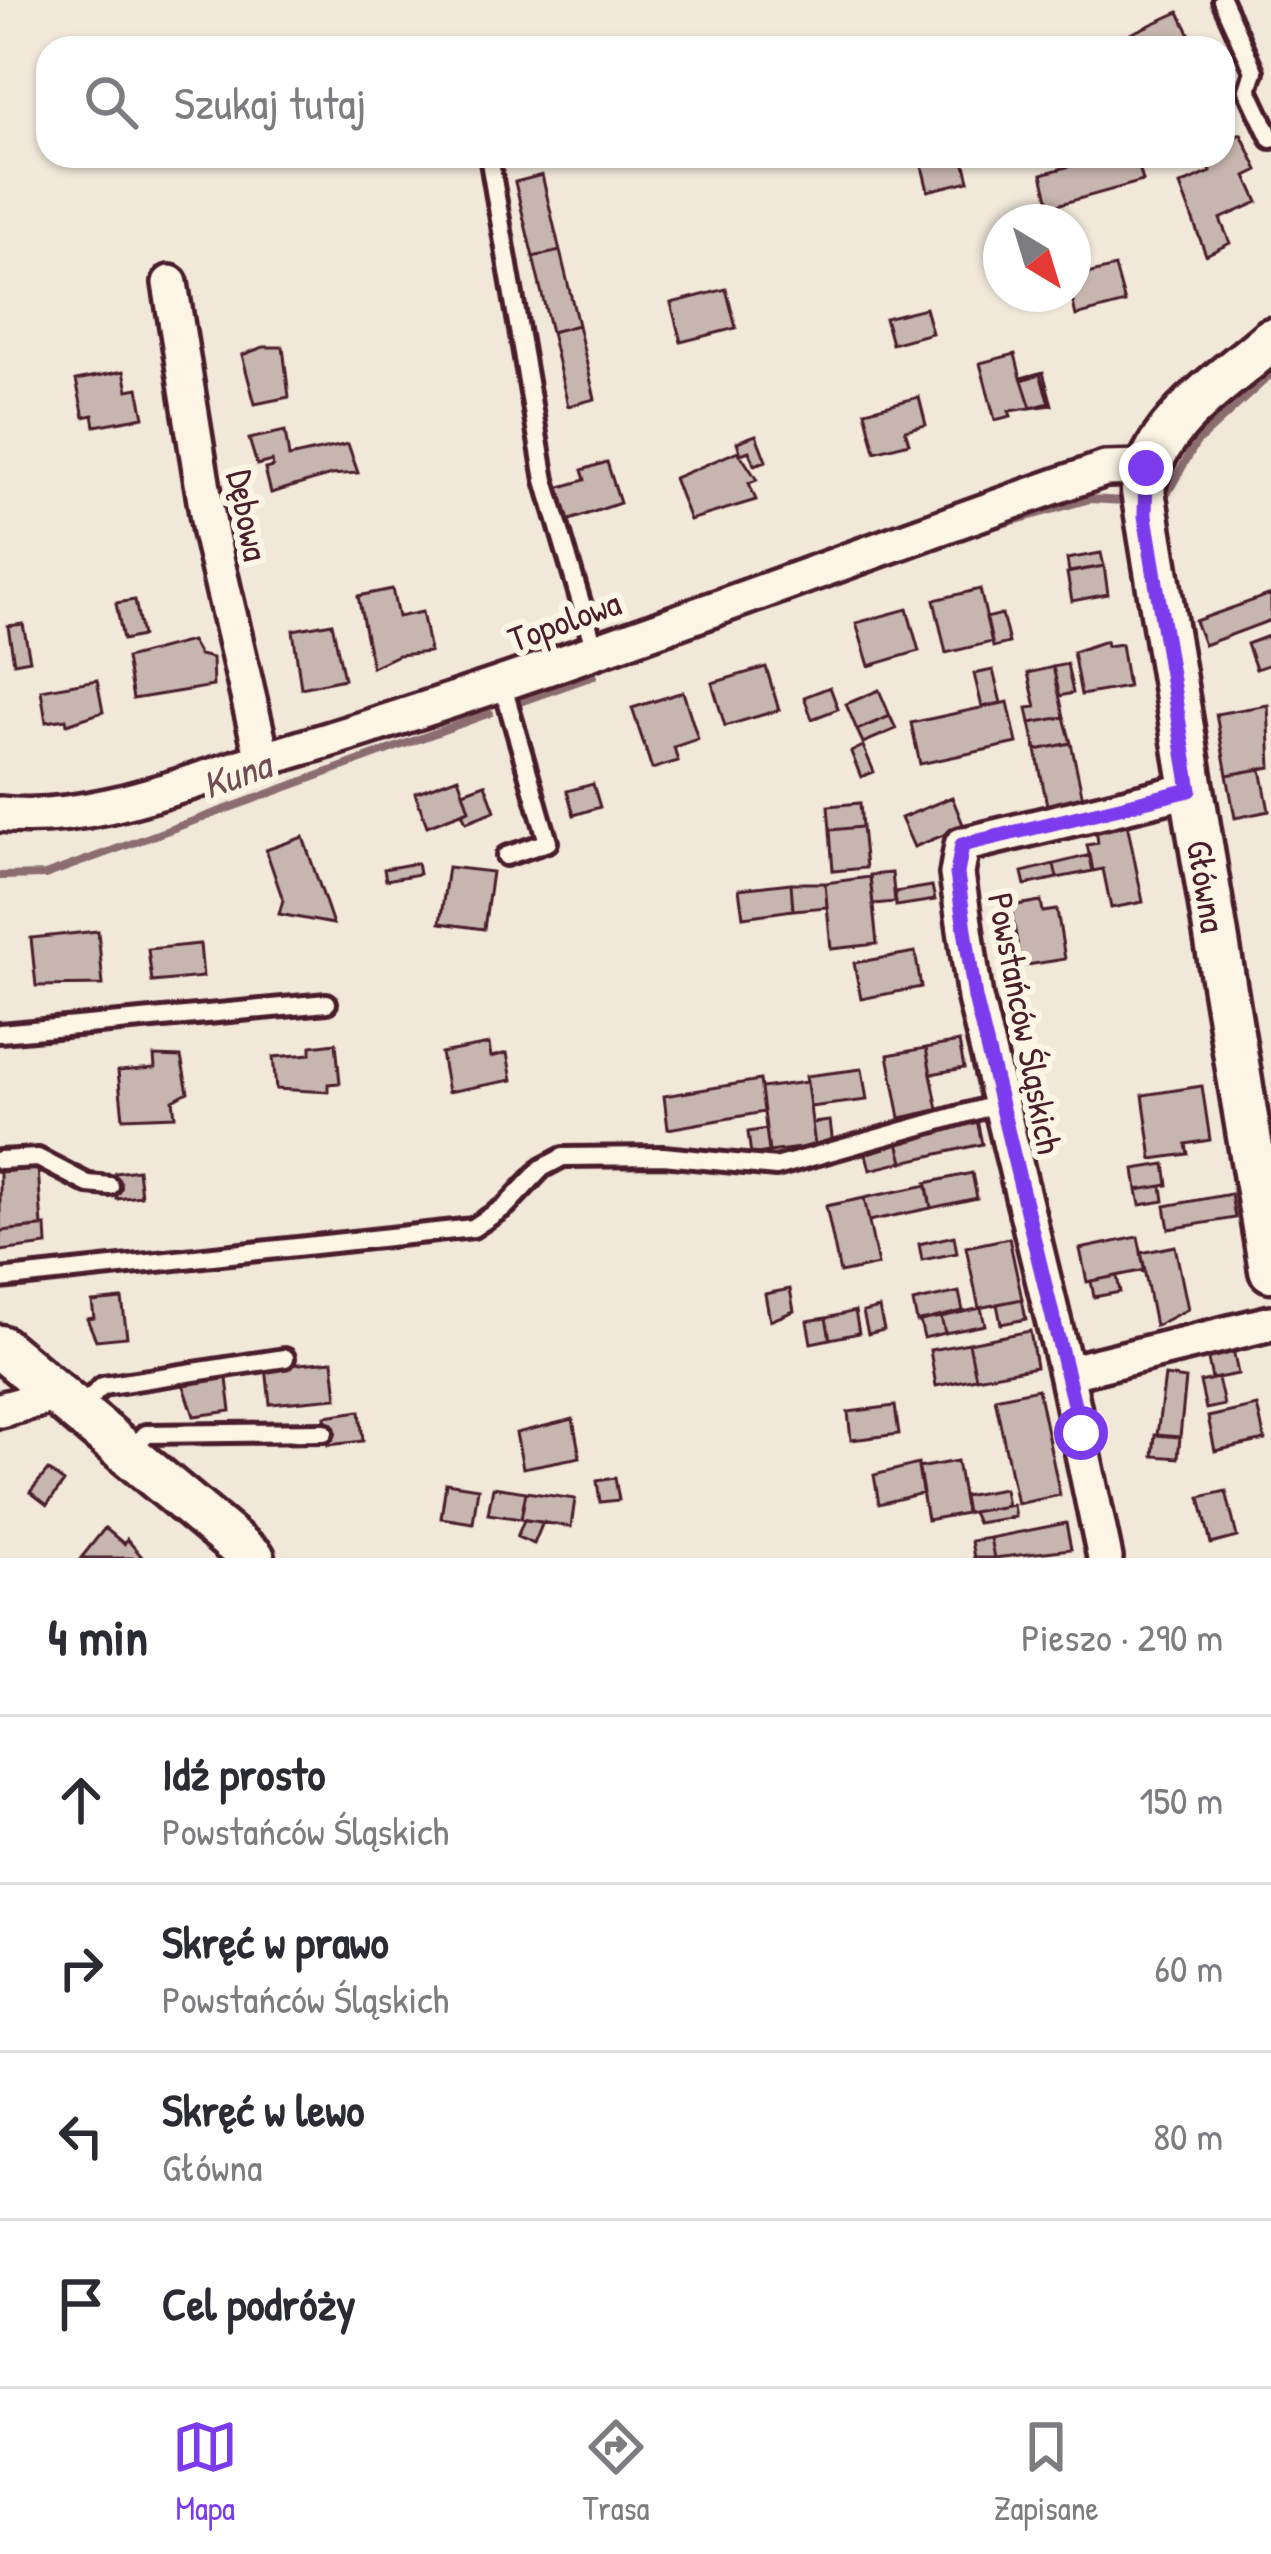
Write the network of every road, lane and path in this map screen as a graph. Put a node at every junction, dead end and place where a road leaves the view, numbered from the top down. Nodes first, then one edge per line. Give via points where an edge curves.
1 (1222, 0) edge
2 (1271, 139) edge
3 (491, 168) edge
4 (170, 283) dead end
5 (1271, 340) edge
6 (1146, 468) junction
7 (595, 650) junction
8 (502, 683) junction
9 (263, 760) junction
10 (1190, 790) junction
11 (0, 814) edge
12 (506, 856) dead end
13 (327, 1003) dead end
14 (0, 1033) edge
15 (999, 1104) junction
16 (0, 1160) edge
17 (1263, 1167) edge
18 (110, 1186) dead end
19 (1271, 1270) edge
20 (0, 1279) edge
21 (1271, 1323) edge
22 (0, 1347) edge
23 (285, 1358) dead end
24 (1066, 1373) junction
25 (62, 1399) junction
26 (0, 1410) edge
27 (324, 1432) dead end
28 (128, 1454) junction
29 (253, 1558) edge
30 (1105, 1558) edge

1 - 2 lane
3 - 7 lane via 545,480
4 - 9 street, Dębowa via 210,532
5 - 6 street via 1178,422
6 - 7 street, Topolowa via 1106,469
6 - 10 street, Główna via 1145,516
7 - 8 street, Topolowa
8 - 9 street, Topolowa
8 - 12 lane via 548,842
9 - 11 street, Topolowa via 126,800
10 - 15 street, Powstańców Śląskich via 962,845 965,937
10 - 17 street, Główna
13 - 14 lane
15 - 20 lane via 776,1167 563,1157 472,1228
15 - 24 street, Powstańców Śląskich
16 - 18 lane via 38,1159
17 - 19 street, Główna
21 - 24 street
22 - 25 street
23 - 25 lane
24 - 30 street, Powstańców Śląskich
25 - 26 street
25 - 28 street
27 - 28 lane via 146,1434
28 - 29 street

